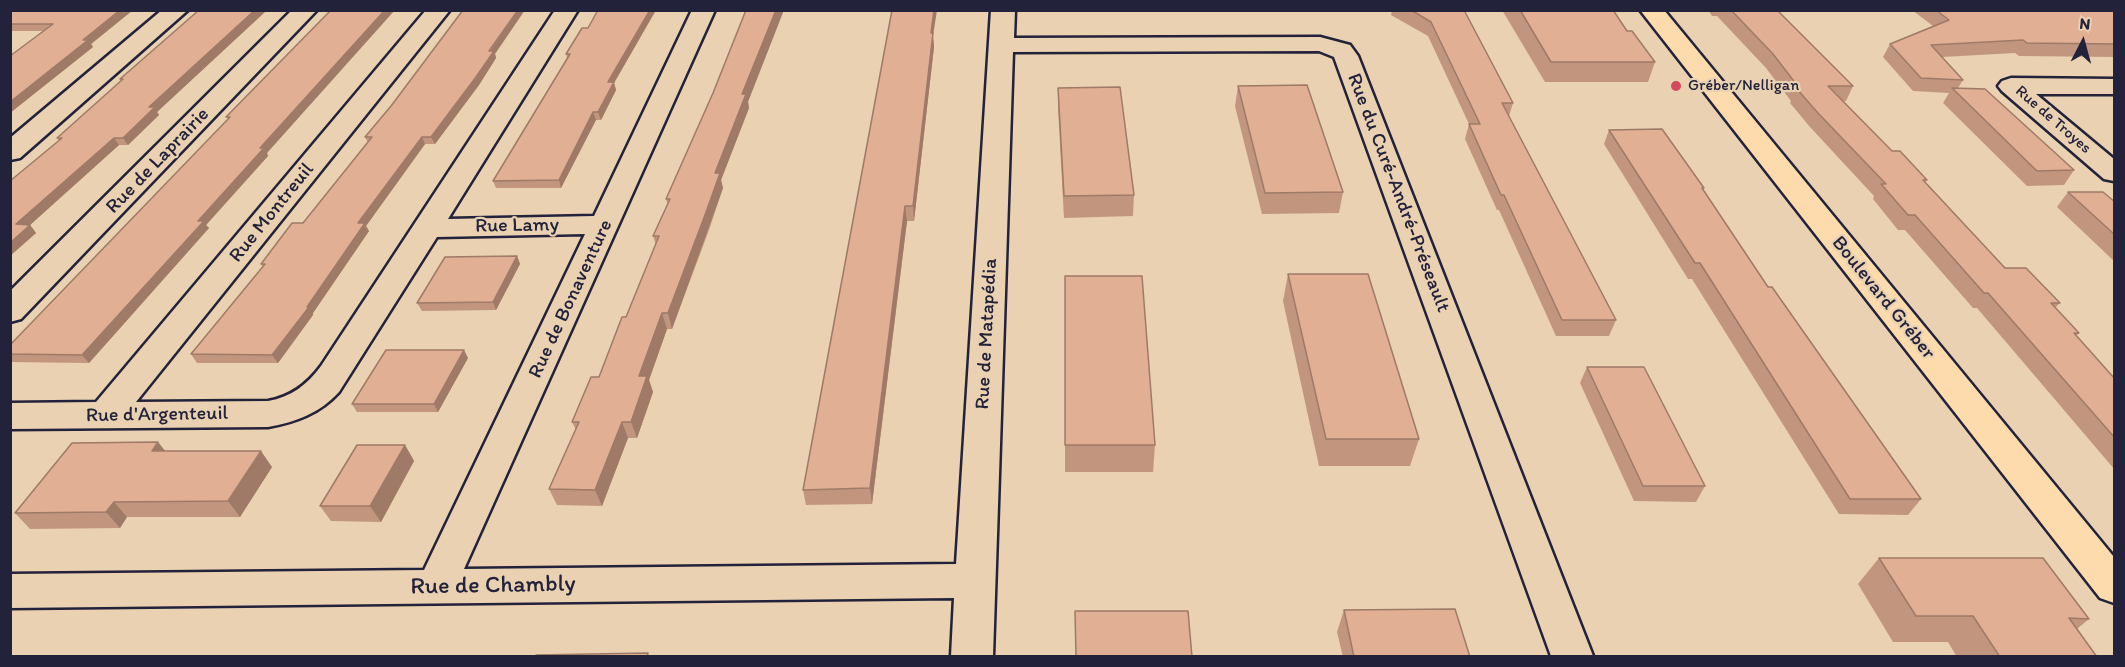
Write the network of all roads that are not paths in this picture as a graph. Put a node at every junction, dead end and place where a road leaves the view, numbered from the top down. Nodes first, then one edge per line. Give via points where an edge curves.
1 (177, 10) edge
2 (306, 10) edge
3 (439, 10) edge
4 (567, 10) edge
5 (704, 10) edge
6 (1003, 10) edge
7 (1651, 10) edge
8 (1001, 45) junction
9 (2115, 86) edge
10 (10, 152) edge
11 (2115, 173) edge
12 (605, 225) junction
13 (428, 228) junction
14 (10, 311) edge
15 (10, 416) edge
16 (105, 416) junction
17 (976, 581) junction
18 (2115, 586) edge
19 (436, 587) junction
20 (10, 591) edge
21 (972, 657) edge
22 (1572, 657) edge

1 - 10 street
2 - 14 street, Rue de Laprairie
3 - 16 street, Rue Montreuil
4 - 13 street
5 - 12 street, Rue de Bonaventure
6 - 8 street, Rue de Matapédia
7 - 18 main road, Boulevard Gréber
8 - 17 street, Rue de Matapédia
8 - 22 street, Rue du Curé-André-Préseault via 1320,45 1341,50 1349,62
9 - 11 street, Rue de Troyes via 2011,86
12 - 13 street, Rue Lamy
12 - 19 street, Rue de Bonaventure
13 - 16 street, Rue d'Argenteuil via 325,386 302,404 268,414
15 - 16 street, Rue d'Argenteuil
17 - 19 street, Rue de Chambly
17 - 21 street, Rue de Matapédia
19 - 20 street, Rue de Chambly

